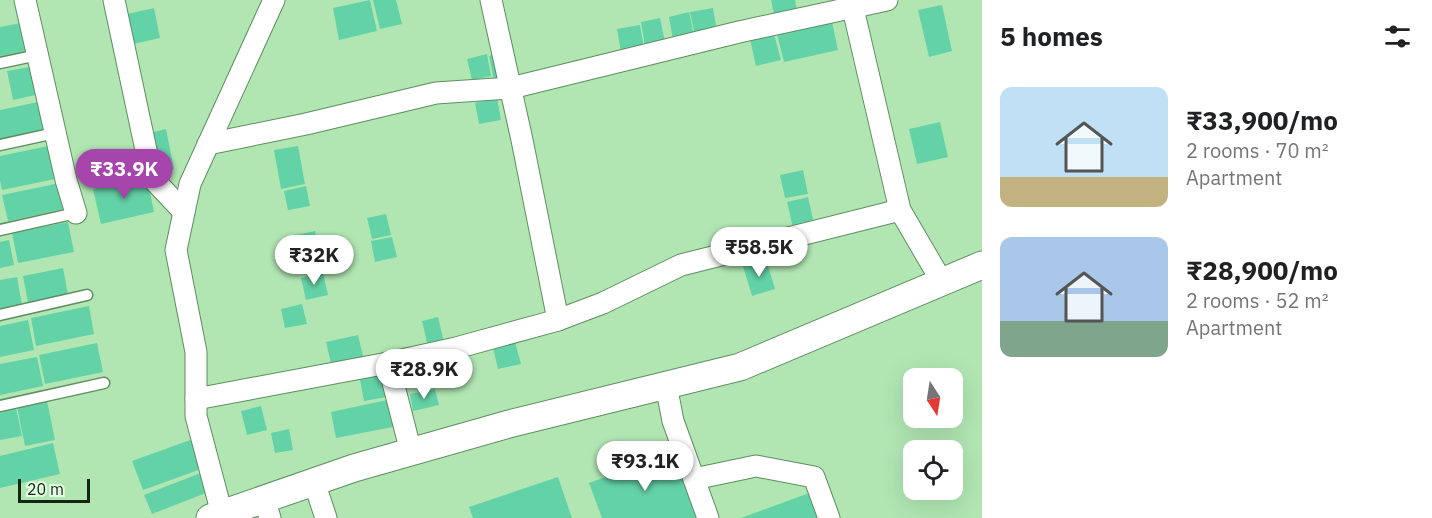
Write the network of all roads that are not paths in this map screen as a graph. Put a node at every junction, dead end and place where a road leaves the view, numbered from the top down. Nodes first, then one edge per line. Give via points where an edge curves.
1 (25, 0) edge
2 (114, 0) edge
3 (274, 0) edge
4 (491, 0) edge
5 (887, 0) edge
6 (852, 4) edge
7 (38, 55) junction
8 (0, 63) edge
9 (511, 88) junction
10 (55, 133) junction
11 (208, 144) junction
12 (0, 145) edge
13 (900, 210) junction
14 (184, 212) junction
15 (76, 213) joint
16 (0, 230) edge
17 (982, 265) edge
18 (942, 282) junction
19 (87, 295) dead end
20 (0, 315) edge
21 (558, 320) junction
22 (388, 363) junction
23 (104, 383) dead end
24 (666, 385) junction
25 (196, 399) junction
26 (0, 406) edge
27 (411, 452) junction
28 (694, 479) junction
29 (314, 482) junction
30 (267, 509) edge
31 (216, 516) edge
32 (326, 518) edge
33 (708, 518) edge
34 (829, 518) edge

1 - 7 street
2 - 14 street via 152,178
3 - 11 street
4 - 9 street
5 - 6 street
6 - 9 street
6 - 13 street
7 - 8 lane
7 - 10 street
9 - 11 street via 436,93
9 - 21 street
10 - 12 lane
10 - 15 street
11 - 14 street via 190,184
13 - 18 street
13 - 21 street via 681,265
14 - 25 street via 176,250 196,352
15 - 16 lane
17 - 18 street
18 - 24 street via 740,367
19 - 20 lane
21 - 22 street
22 - 25 street
22 - 27 street
23 - 26 lane
24 - 27 street via 509,423
24 - 28 street via 673,421
25 - 31 street
27 - 29 street
28 - 33 street
28 - 34 street via 756,466 814,477
29 - 30 street
29 - 32 street
30 - 31 street

